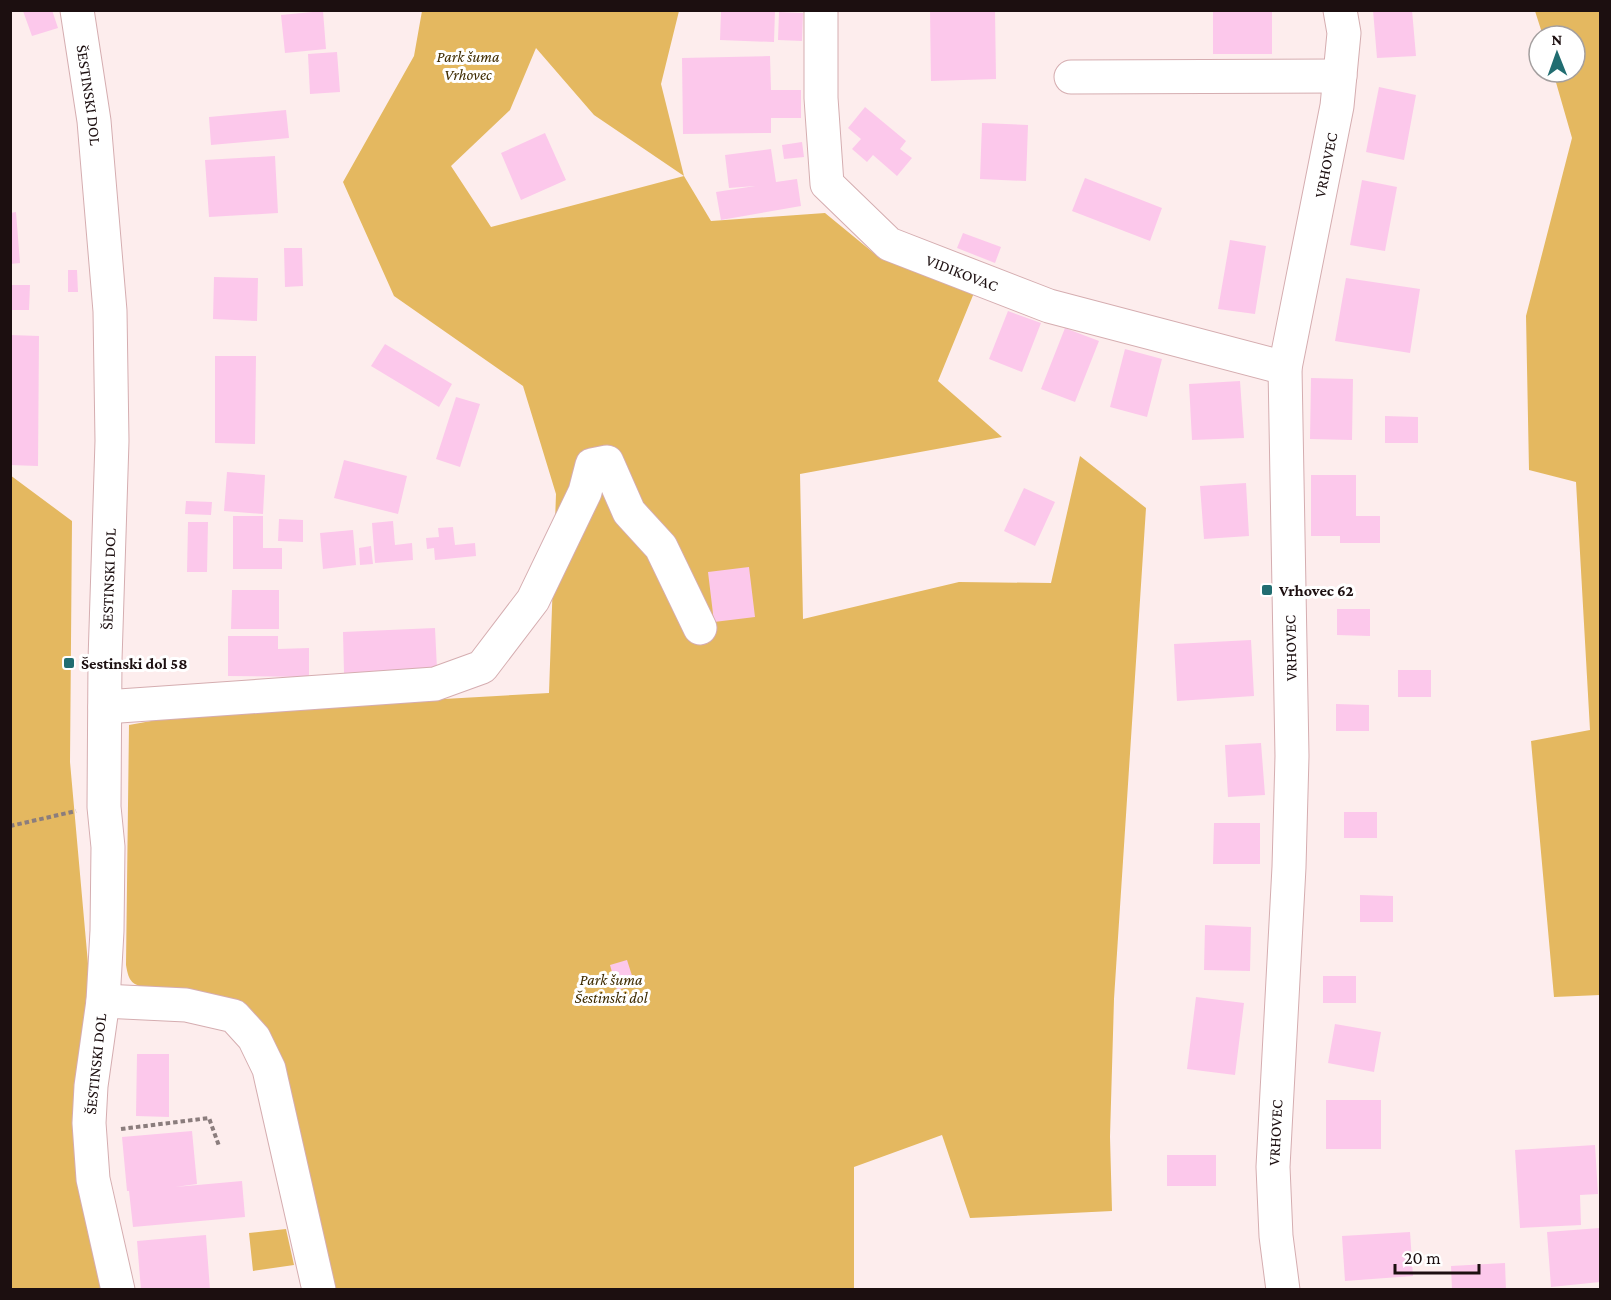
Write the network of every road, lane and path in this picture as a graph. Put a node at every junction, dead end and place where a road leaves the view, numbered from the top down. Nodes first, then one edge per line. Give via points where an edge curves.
1 (77, 10) edge
2 (821, 10) edge
3 (1340, 10) edge
4 (1340, 76) junction
5 (1071, 77) dead end
6 (1285, 368) junction
7 (700, 628) dead end
8 (105, 707) junction
9 (77, 811) dead end
10 (10, 826) edge
11 (103, 1000) junction
12 (115, 1129) dead end
13 (219, 1146) dead end
14 (118, 1290) edge
15 (319, 1290) edge
16 (1283, 1290) edge

1 - 8 street, ŠESTINSKI DOL via 94,121 110,310 112,441
2 - 6 street, VIDIKOVAC via 821,99 827,184 889,244 1049,306
3 - 4 street, VRHOVEC via 1344,33
4 - 5 street
4 - 6 street, VRHOVEC
6 - 16 street, VRHOVEC via 1292,756 1273,1167
7 - 8 street via 661,548 628,512 607,462 592,465 585,492 533,600 482,667 435,684
8 - 11 street, ŠESTINSKI DOL via 104,807 108,847
9 - 10 path
11 - 14 street, ŠESTINSKI DOL via 89,1123 93,1179
11 - 15 street via 186,1005 234,1016 254,1038 271,1078
12 - 13 path via 209,1118

